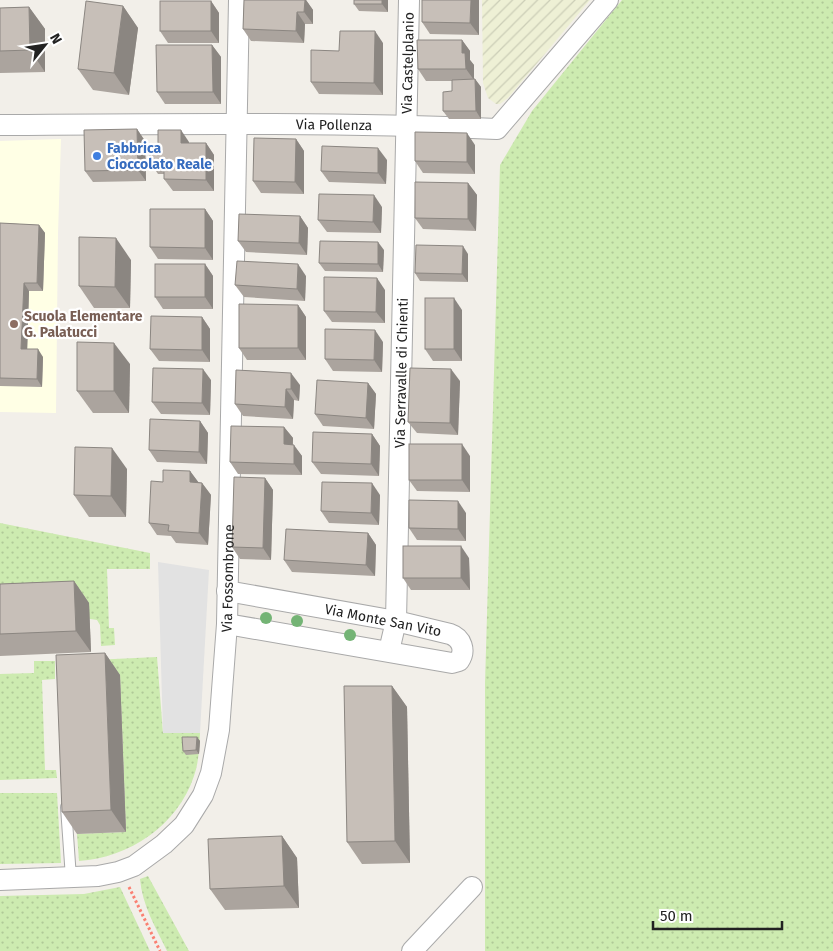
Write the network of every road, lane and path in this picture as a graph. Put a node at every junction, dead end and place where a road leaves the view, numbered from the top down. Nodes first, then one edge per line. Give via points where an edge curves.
1 (239, 0) edge
2 (409, 0) edge
3 (608, 0) edge
4 (238, 123) junction
5 (0, 125) edge
6 (406, 125) junction
7 (227, 591) junction
8 (396, 621) junction
9 (226, 624) junction
10 (389, 651) junction
11 (66, 795) edge
12 (71, 878) junction
13 (0, 880) edge
14 (126, 880) dead end
15 (472, 887) dead end
16 (160, 951) edge
17 (412, 951) edge

1 - 4 street, Via Fossombrone
2 - 6 street, Via Castelplanio
3 - 6 street, Via Pollenza via 497,129
4 - 5 street, Via Pollenza
4 - 6 street, Via Pollenza
4 - 7 street, Via Fossombrone
6 - 8 street, Via Serravalle di Chienti
7 - 8 street, Via Monte San Vito
7 - 9 street, Via Fossombrone
8 - 10 street, Via Serravalle di Chienti
8 - 10 street, Via Monte San Vito via 454,635 463,653 459,661 452,663
9 - 10 street, Via Monte San Vito
9 - 12 street, Via Fossombrone via 214,761 208,784 196,808 174,835 134,866 110,874
11 - 12 lane
12 - 13 street, Via Fossombrone
14 - 16 path
15 - 17 street

